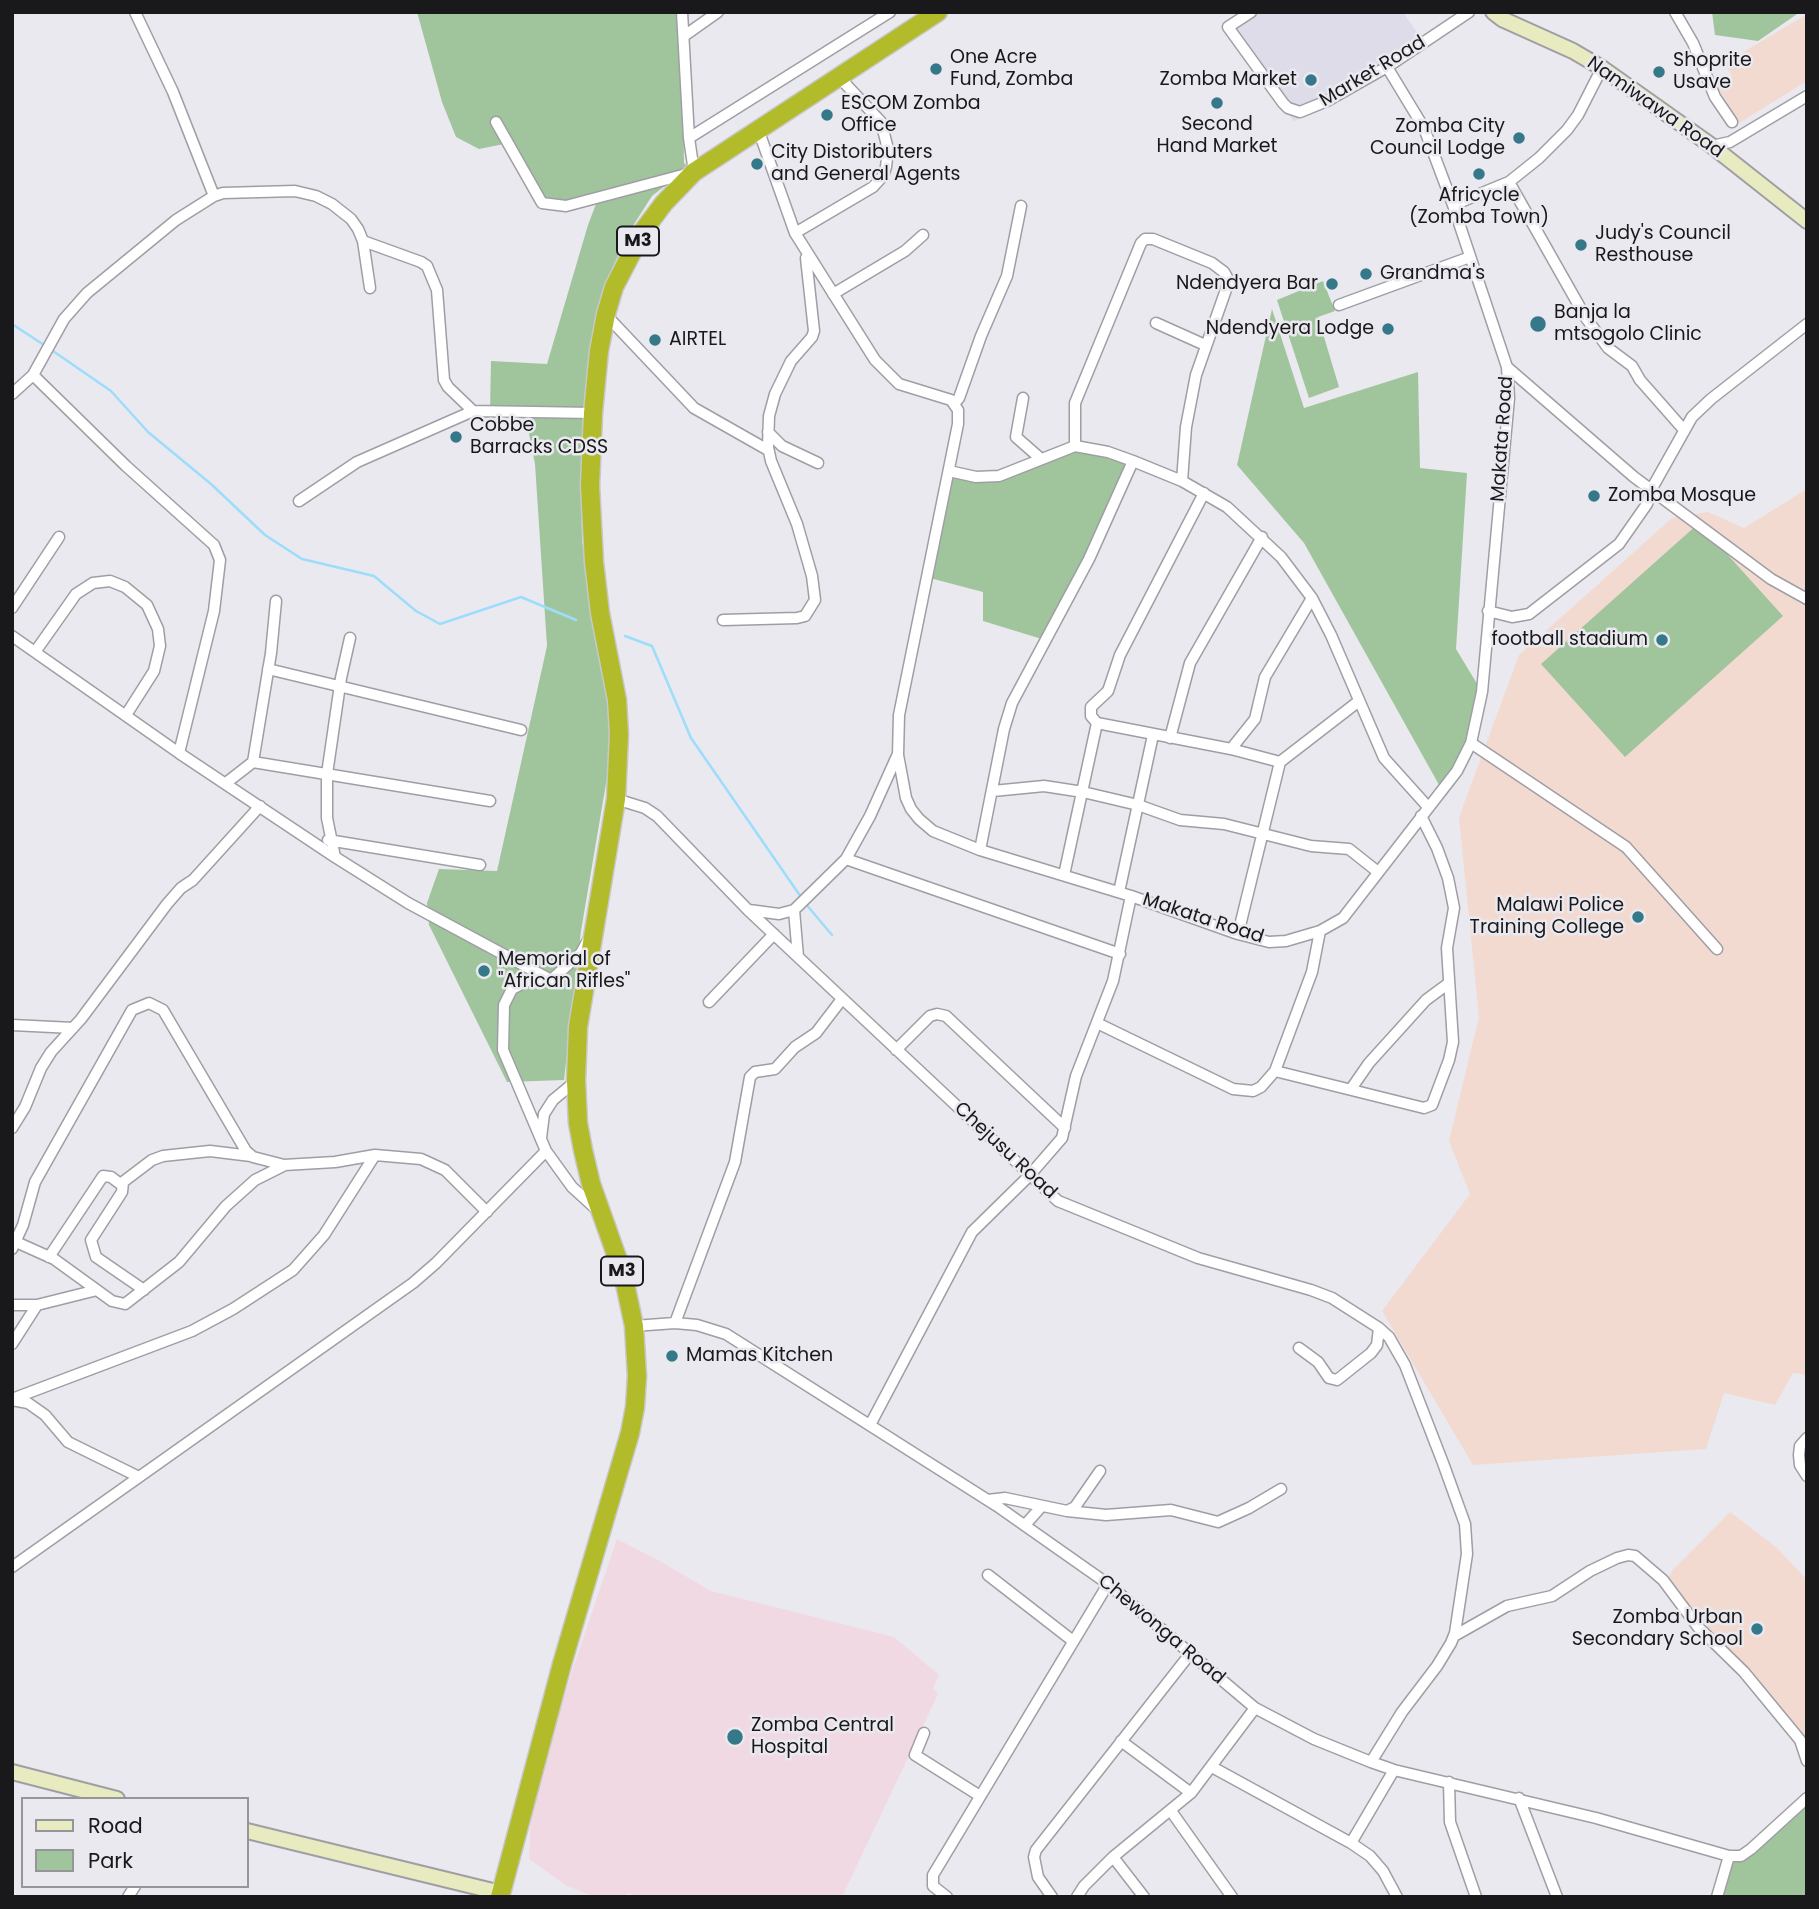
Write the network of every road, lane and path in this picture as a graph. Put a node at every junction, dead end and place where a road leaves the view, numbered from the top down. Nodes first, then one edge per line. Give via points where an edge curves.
1 (135, 12) edge
2 (682, 12) edge
3 (718, 12) edge
4 (890, 12) edge
5 (1251, 12) edge
6 (1469, 12) edge
7 (1493, 12) edge
8 (1675, 12) edge
9 (926, 15) edge
10 (684, 36) junction
11 (1387, 66) junction
12 (1602, 68) junction
13 (838, 76) junction
14 (1807, 96) edge
15 (496, 122) dead end
16 (1732, 122) dead end
17 (758, 129) junction
18 (689, 138) junction
19 (1712, 146) junction
20 (694, 172) junction
21 (1509, 182) junction
22 (214, 195) junction
23 (1453, 205) junction
24 (1021, 206) dead end
25 (1807, 221) edge
26 (795, 233) junction
27 (923, 235) dead end
28 (363, 241) junction
29 (806, 252) junction
30 (1470, 257) junction
31 (370, 288) dead end
32 (833, 295) junction
33 (1339, 305) dead end
34 (606, 314) junction
35 (1156, 323) dead end
36 (1807, 324) edge
37 (1205, 345) junction
38 (1507, 367) junction
39 (33, 375) junction
40 (12, 394) edge
41 (1023, 398) dead end
42 (955, 403) junction
43 (473, 411) junction
44 (593, 413) junction
45 (1684, 430) junction
46 (768, 432) junction
47 (779, 444) junction
48 (1075, 446) junction
49 (768, 449) junction
50 (1041, 458) junction
51 (1133, 461) junction
52 (818, 463) dead end
53 (949, 471) junction
54 (1182, 481) junction
55 (1651, 490) junction
56 (1204, 493) junction
57 (299, 501) dead end
58 (59, 537) dead end
59 (1262, 537) junction
60 (1312, 598) junction
61 (1807, 599) edge
62 (276, 601) dead end
63 (12, 608) edge
64 (1488, 611) junction
65 (723, 620) dead end
66 (12, 636) edge
67 (350, 638) dead end
68 (35, 652) junction
69 (268, 669) junction
70 (340, 685) junction
71 (1359, 701) junction
72 (126, 715) junction
73 (1097, 723) junction
74 (521, 730) dead end
75 (1153, 735) junction
76 (1170, 738) junction
77 (1471, 743) junction
78 (1231, 749) junction
79 (179, 753) junction
80 (898, 755) junction
81 (253, 762) junction
82 (1280, 762) junction
83 (327, 774) junction
84 (226, 783) junction
85 (993, 791) junction
86 (1083, 792) junction
87 (616, 799) junction
88 (490, 801) dead end
89 (1138, 805) junction
90 (260, 806) junction
91 (1428, 807) junction
92 (1422, 816) junction
93 (1262, 835) junction
94 (307, 837) junction
95 (331, 841) junction
96 (980, 850) junction
97 (335, 857) junction
98 (846, 859) junction
99 (480, 865) dead end
100 (1378, 872) junction
101 (1064, 875) junction
102 (1119, 892) junction
103 (1131, 896) junction
104 (748, 910) junction
105 (794, 910) junction
106 (1320, 931) junction
107 (592, 933) junction
108 (774, 934) junction
109 (1238, 934) junction
110 (1717, 949) dead end
111 (1120, 954) junction
112 (798, 957) junction
113 (551, 980) junction
114 (1449, 983) junction
115 (842, 999) junction
116 (709, 1002) dead end
117 (1097, 1023) junction
118 (12, 1024) edge
119 (73, 1028) junction
120 (896, 1050) junction
121 (1275, 1071) junction
122 (576, 1081) junction
123 (1351, 1089) junction
124 (12, 1128) edge
125 (1065, 1128) junction
126 (541, 1138) junction
127 (546, 1152) junction
128 (375, 1155) junction
129 (253, 1157) junction
130 (284, 1166) junction
131 (1029, 1177) junction
132 (123, 1182) junction
133 (487, 1212) junction
134 (601, 1213) junction
135 (14, 1245) edge
136 (49, 1256) junction
137 (97, 1290) junction
138 (144, 1290) junction
139 (12, 1304) edge
140 (37, 1305) junction
141 (675, 1323) junction
142 (634, 1326) junction
143 (1379, 1328) junction
144 (12, 1344) edge
145 (1299, 1348) dead end
146 (12, 1399) edge
147 (870, 1426) junction
148 (1807, 1438) edge
149 (1100, 1471) dead end
150 (1807, 1476) edge
151 (139, 1477) junction
152 (1281, 1489) dead end
153 (988, 1500) junction
154 (1041, 1507) junction
155 (1067, 1511) junction
156 (1025, 1525) junction
157 (12, 1567) edge
158 (988, 1575) dead end
159 (1108, 1584) junction
160 (1454, 1636) junction
161 (1073, 1641) junction
162 (1190, 1654) junction
163 (1255, 1708) junction
164 (924, 1732) dead end
165 (1121, 1741) junction
166 (1371, 1762) junction
167 (1807, 1762) edge
168 (1212, 1767) junction
169 (1394, 1770) junction
170 (12, 1772) edge
171 (1449, 1782) junction
172 (1191, 1793) junction
173 (980, 1796) junction
174 (109, 1797) edge
175 (1519, 1798) junction
176 (1807, 1798) edge
177 (1171, 1811) junction
178 (248, 1831) edge
179 (1351, 1843) junction
180 (1113, 1857) junction
181 (1729, 1857) junction
182 (501, 1895) edge
183 (947, 1897) edge
184 (1052, 1897) edge
185 (1077, 1897) edge
186 (1144, 1897) edge
187 (1232, 1897) edge
188 (1397, 1897) edge
189 (1476, 1897) edge
190 (1557, 1897) edge
191 (1717, 1897) edge

1 - 22 street
2 - 10 street
3 - 10 street
4 - 18 street
5 - 11 street, Market Road via 1228,27 1283,103 1295,111 1308,111 1327,102
6 - 11 street, Market Road
7 - 12 street, Namiwawa Road
8 - 16 street via 1715,97
9 - 13 highway, M3
10 - 18 street
11 - 23 street via 1424,128
12 - 19 street, Namiwawa Road
12 - 21 street via 1567,130
13 - 17 highway, M3
13 - 26 street via 881,122 888,149 886,166 873,187
14 - 19 street via 1730,142
15 - 20 street via 542,204 566,206
17 - 20 highway, M3
17 - 26 street
18 - 20 street
19 - 25 street, Namiwawa Road
20 - 34 highway, M3 via 643,231 614,286
21 - 23 street
21 - 45 street via 1586,318
22 - 28 street via 252,190 316,196 351,219
22 - 39 street via 87,293 64,319
23 - 30 street
24 - 42 street via 1007,275
26 - 29 street
27 - 32 street
28 - 31 street
28 - 43 street via 427,267 437,290 444,380
29 - 32 street
29 - 46 street via 814,331 782,376
30 - 33 street
30 - 38 street
32 - 42 street via 893,380
34 - 44 highway, M3
34 - 49 street via 694,408
35 - 37 street
36 - 45 street via 1701,407
37 - 48 street via 1227,289 1227,277 1212,263 1146,239 1075,403
37 - 54 street via 1188,410
38 - 55 street
38 - 64 street, Makata Road via 1509,398
39 - 40 street
39 - 79 street via 214,545 220,560 214,611
41 - 50 street via 1016,438
42 - 53 street, Makata Road via 958,424
43 - 44 street
43 - 57 street via 350,466
44 - 87 highway, M3 via 594,562 619,716
45 - 55 street
46 - 47 street
46 - 49 street
47 - 49 street
47 - 52 street
48 - 50 street
48 - 51 street
49 - 65 street via 797,524 815,600 805,616 797,618
50 - 53 street via 987,478
51 - 54 street
51 - 85 street via 1089,559 1012,703
53 - 80 street, Makata Road via 899,715
54 - 56 street
55 - 61 street via 1770,579
55 - 64 street via 1647,504 1619,544 1529,614 1512,617
56 - 59 street
56 - 73 street via 1120,655 1108,691 1091,707
58 - 63 street
59 - 60 street
59 - 76 street via 1190,663
60 - 71 street
60 - 78 street via 1265,677 1255,719
62 - 69 street
64 - 77 street, Makata Road via 1482,692
66 - 68 street
67 - 70 street
68 - 72 street
68 - 72 street via 76,594 93,583 110,581 125,587 147,605 160,646 154,671
69 - 70 street
69 - 81 street
70 - 74 street
70 - 83 street
71 - 82 street
71 - 91 street via 1384,758
72 - 79 street
73 - 75 street
73 - 86 street
75 - 76 street
75 - 89 street
76 - 78 street
77 - 91 street, Makata Road via 1451,782
77 - 110 street via 1626,847
78 - 82 street
79 - 84 street
80 - 96 street, Makata Road via 906,798 919,819 933,831
80 - 98 street
81 - 83 street
81 - 84 street
82 - 93 street
83 - 88 street
83 - 95 street
84 - 90 street
85 - 86 street via 1044,786
85 - 96 street
86 - 89 street
86 - 101 street
87 - 104 street, Chejusu Road via 657,816
87 - 107 highway, M3
89 - 93 street via 1180,820 1224,824
89 - 102 street
90 - 94 street
90 - 119 street via 167,904
91 - 92 street, Makata Road
92 - 100 street, Makata Road
92 - 114 street via 1452,895
93 - 100 street via 1349,849
93 - 109 street
94 - 95 street
94 - 97 street
95 - 97 street
95 - 99 street
96 - 101 street, Makata Road
97 - 113 street via 408,903
98 - 105 street
98 - 111 street
100 - 106 street, Makata Road via 1348,913
101 - 102 street, Makata Road
102 - 103 street, Makata Road
103 - 109 street, Makata Road
103 - 111 street
104 - 105 street via 779,914
104 - 108 street, Chejusu Road
105 - 112 street
106 - 109 street, Makata Road via 1269,942
106 - 121 street via 1312,972
107 - 113 street via 581,953
107 - 122 highway, M3 via 578,1027
108 - 112 street, Chejusu Road
108 - 116 street
111 - 117 street
112 - 115 street, Chejusu Road
113 - 126 street via 528,980 512,989 504,1005 502,1026 503,1050
114 - 123 street via 1426,1000
114 - 123 street via 1452,1042 1430,1106
115 - 120 street, Chejusu Road
115 - 141 street via 816,1034 795,1047 773,1071 752,1073 735,1163
117 - 121 street via 1233,1089 1253,1091
117 - 125 street via 1076,1076
118 - 119 street
119 - 124 street via 41,1068
120 - 125 street via 930,1016 946,1016
120 - 131 street, Chejusu Road
121 - 123 street
122 - 126 street via 544,1114
122 - 134 highway, M3 via 583,1150
125 - 131 street via 1057,1145
126 - 127 street
127 - 133 street
127 - 134 street
128 - 130 street
128 - 133 street via 434,1164
128 - 146 street via 324,1236 293,1270 192,1331
129 - 130 street
129 - 132 street via 210,1152 163,1156
129 - 135 street via 163,1010 149,1003 140,1006 132,1010 35,1182
130 - 138 street via 255,1180 226,1206 179,1262
131 - 143 street, Chejusu Road via 1066,1206 1198,1258 1311,1290
131 - 147 street via 966,1241
132 - 136 street via 103,1177
132 - 138 street via 122,1192 91,1240 96,1257
133 - 151 street via 413,1283
134 - 142 highway, M3 via 623,1274
135 - 136 street
136 - 137 street
137 - 138 street via 122,1305
137 - 140 street
139 - 140 street
140 - 144 street
141 - 142 street, Chewonga Road
141 - 147 street, Chewonga Road via 726,1334
142 - 182 highway, M3 via 637,1376 630,1433
143 - 145 street via 1371,1353 1337,1380 1329,1378 1318,1362
143 - 160 street, Chejusu Road via 1405,1365 1467,1535
146 - 151 street via 45,1415 68,1442
147 - 153 street, Chewonga Road
148 - 150 street via 1799,1455
149 - 155 street via 1075,1507
151 - 157 street
152 - 155 street via 1218,1522 1171,1510 1106,1515
153 - 154 street via 1005,1498
153 - 156 street, Chewonga Road
154 - 155 street
154 - 156 street
156 - 159 street, Chewonga Road
158 - 161 street
159 - 161 street
159 - 162 street, Chewonga Road
160 - 166 street
160 - 167 street via 1507,1606 1552,1596 1598,1567 1635,1556 1663,1580 1698,1627 1744,1672 1800,1740
161 - 173 street
162 - 163 street, Chewonga Road
162 - 165 street
163 - 166 street, Chewonga Road
163 - 168 street
164 - 173 street via 915,1755
165 - 172 street
165 - 184 street via 1036,1850 1038,1877
166 - 169 street, Chewonga Road
168 - 172 street
168 - 179 street
169 - 171 street, Chewonga Road
169 - 179 street
170 - 174 street
171 - 175 street, Chewonga Road
171 - 189 street via 1450,1822
172 - 177 street
173 - 183 street via 932,1878 933,1885
175 - 181 street, Chewonga Road
175 - 190 street
176 - 181 street via 1751,1849
177 - 180 street
177 - 187 street
178 - 182 street
179 - 188 street via 1383,1871
180 - 185 street
180 - 186 street
181 - 191 street

